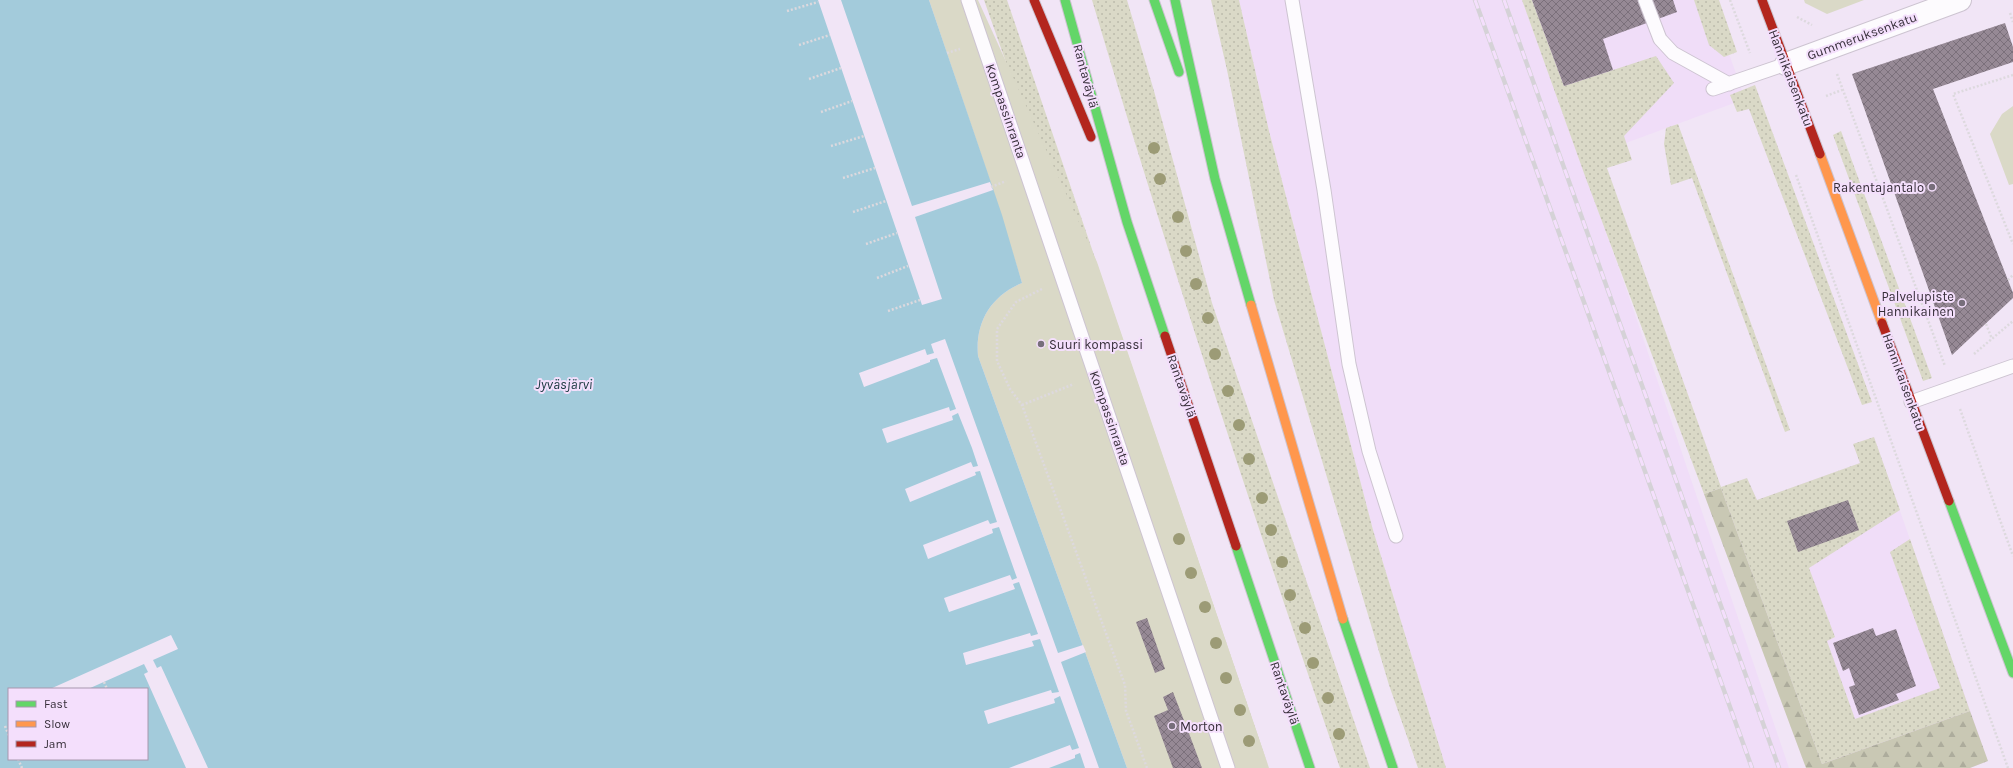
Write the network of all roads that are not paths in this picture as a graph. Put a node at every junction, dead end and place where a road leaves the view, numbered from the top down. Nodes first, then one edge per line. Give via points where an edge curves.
1 (968, 0) edge
2 (1034, 0) edge
3 (1065, 0) edge
4 (1154, 0) edge
5 (1175, 0) edge
6 (1292, 0) edge
7 (1645, 0) edge
8 (1762, 0) edge
9 (1960, 0) edge
10 (1786, 64) junction
11 (1182, 82) dead end
12 (1729, 84) junction
13 (1713, 89) dead end
14 (1187, 97) dead end
15 (1215, 179) junction
16 (1127, 222) junction
17 (2013, 366) edge
18 (1911, 402) junction
19 (1396, 536) dead end
20 (2013, 673) edge
21 (1228, 768) edge
22 (1310, 768) edge
23 (1393, 768) edge

1 - 21 lane, Kompassinranta
2 - 16 main road
3 - 16 main road, Rantaväylä
4 - 11 main road
5 - 15 main road
6 - 19 lane via 1349,364 1369,451
7 - 12 lane via 1660,38 1673,53
8 - 10 main road, Hannikaisenkatu
9 - 10 street, Gummeruksenkatu
10 - 12 lane
10 - 18 main road, Hannikaisenkatu
12 - 13 lane
14 - 15 main road
15 - 23 main road via 1332,587
16 - 22 main road, Rantaväylä
17 - 18 lane via 1950,382
18 - 20 main road, Hannikaisenkatu

